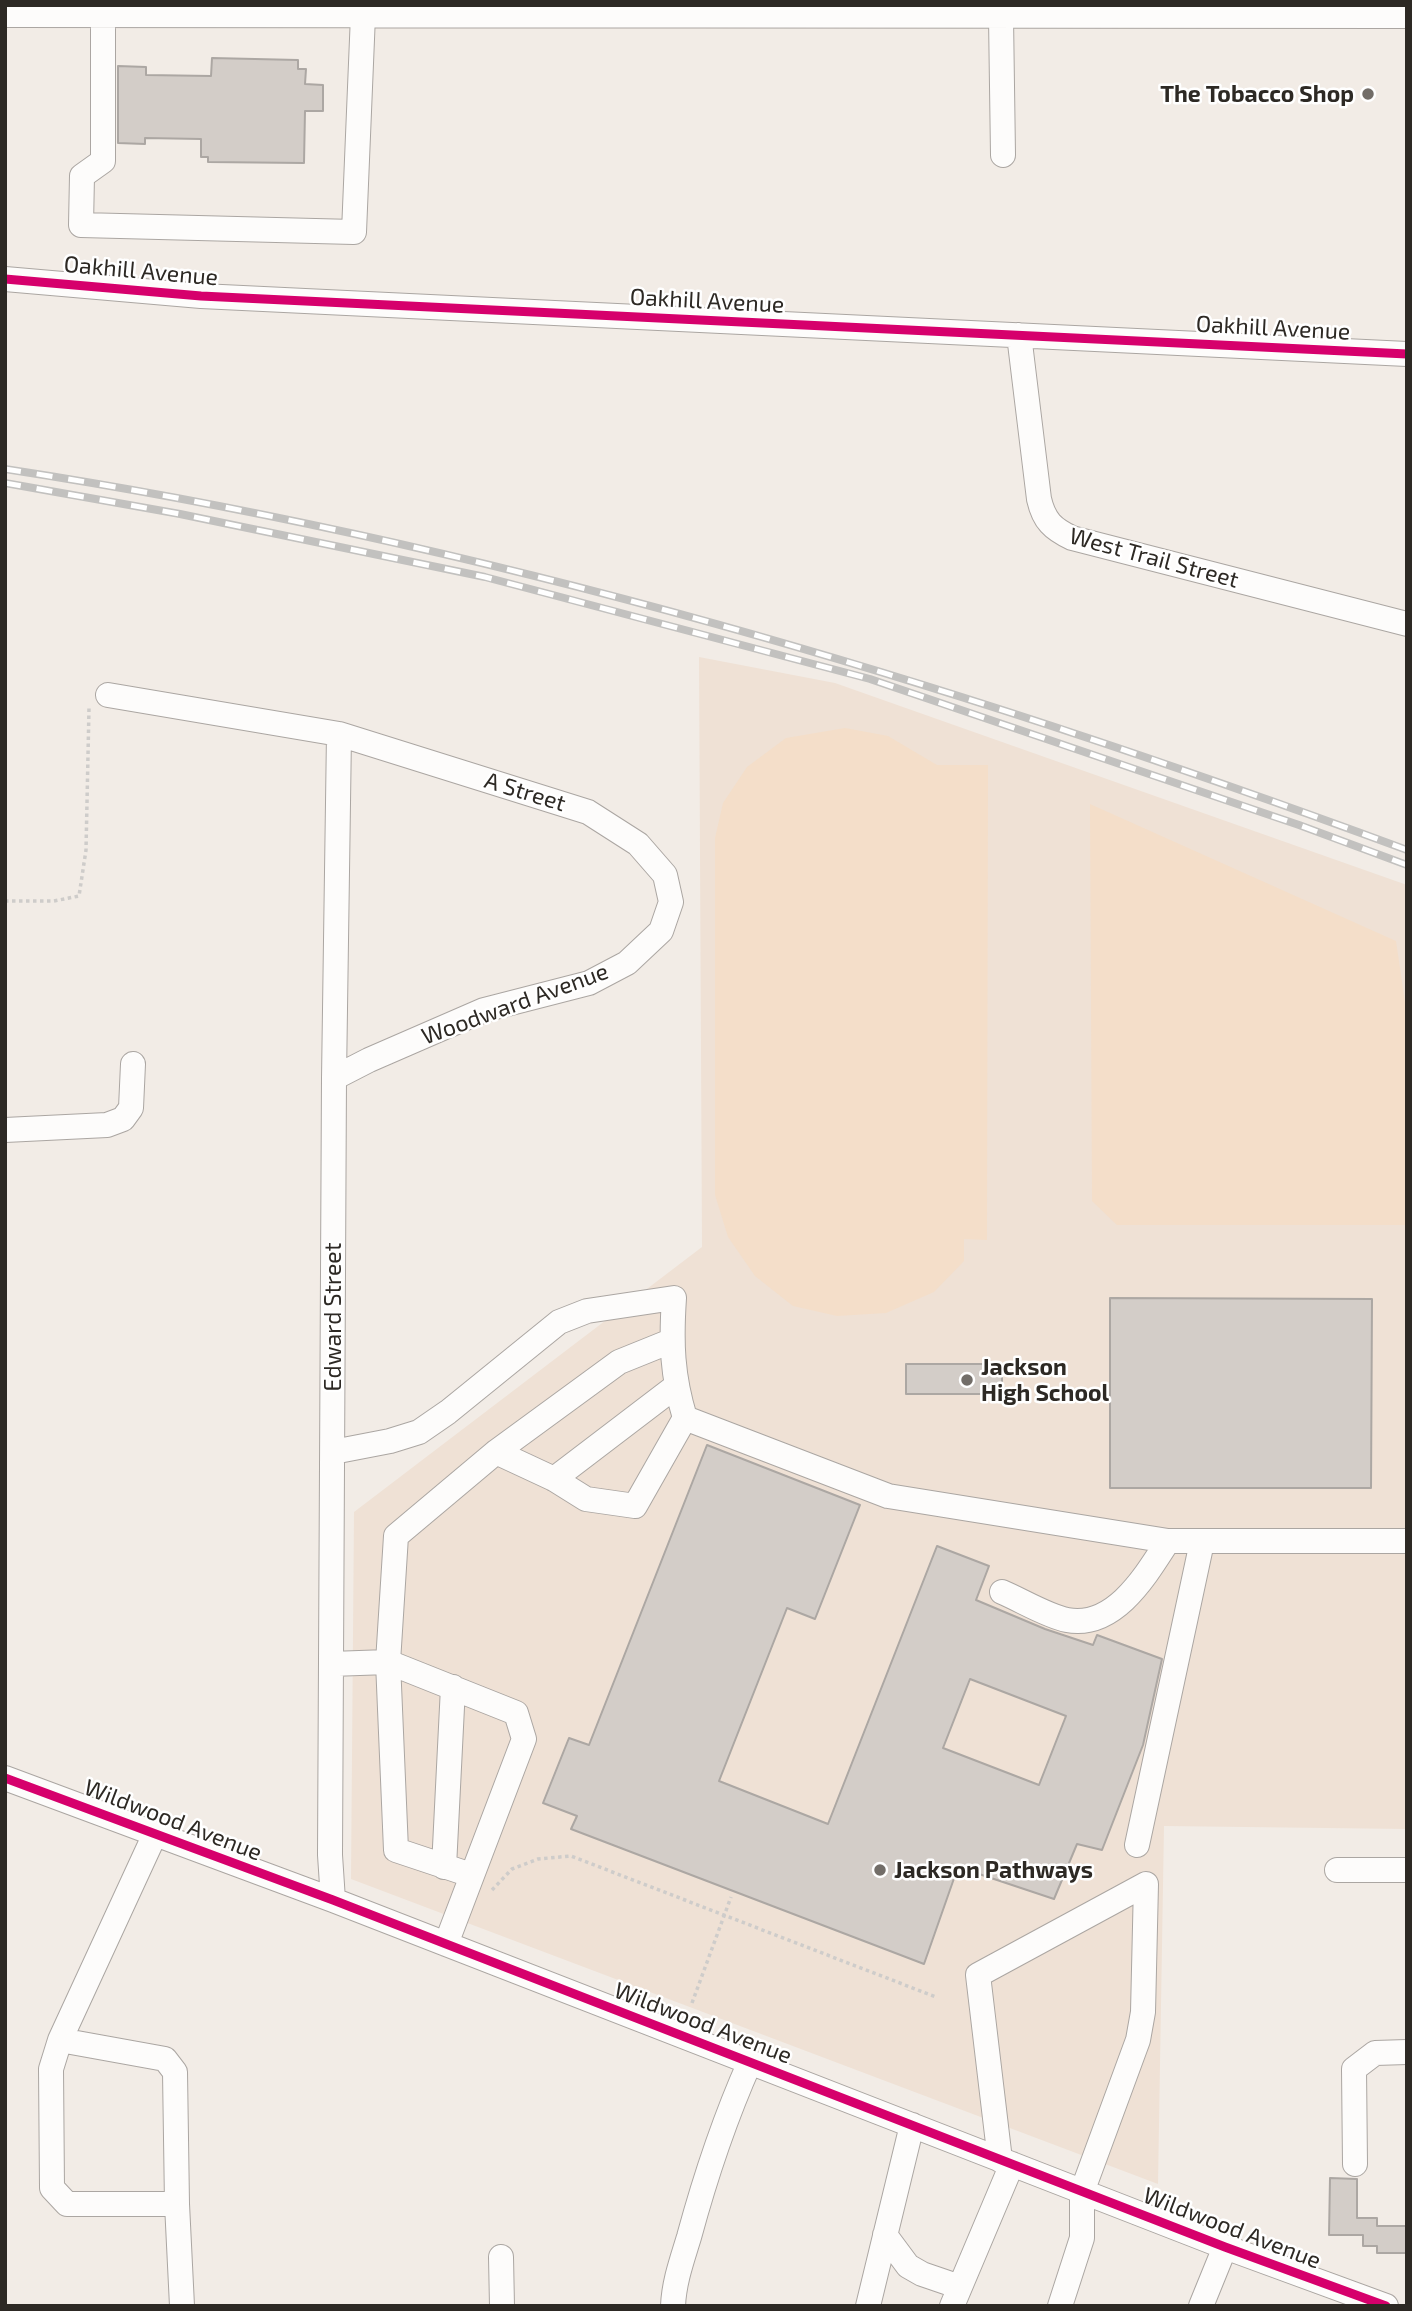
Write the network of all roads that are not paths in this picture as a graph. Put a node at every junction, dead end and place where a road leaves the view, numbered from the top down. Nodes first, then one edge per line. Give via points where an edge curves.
1 (208, 10) edge
2 (853, 11) edge
3 (5, 15) edge
4 (363, 15) junction
5 (103, 16) junction
6 (1407, 16) edge
7 (1001, 17) junction
8 (1003, 155) dead end
9 (5, 279) edge
10 (1019, 335) junction
11 (1407, 354) edge
12 (1407, 624) edge
13 (108, 695) road end
14 (339, 734) junction
15 (671, 902) joint
16 (133, 1064) dead end
17 (334, 1078) junction
18 (5, 1130) edge
19 (671, 1341) junction
20 (676, 1386) junction
21 (685, 1418) junction
22 (333, 1452) junction
23 (496, 1452) junction
24 (554, 1479) junction
25 (1168, 1541) junction
26 (1407, 1541) edge
27 (1202, 1542) junction
28 (1002, 1592) dead end
29 (388, 1662) junction
30 (331, 1664) junction
31 (453, 1687) junction
32 (5, 1777) edge
33 (155, 1833) junction
34 (1137, 1845) dead end
35 (444, 1867) junction
36 (1337, 1870) dead end
37 (1407, 1870) edge
38 (471, 1875) junction
39 (333, 1900) junction
40 (446, 1944) junction
41 (60, 2040) junction
42 (1407, 2052) edge
43 (750, 2062) junction
44 (912, 2125) junction
45 (1006, 2162) junction
46 (1354, 2164) dead end
47 (1082, 2192) junction
48 (177, 2204) junction
49 (885, 2235) junction
50 (1225, 2247) junction
51 (501, 2257) dead end
52 (956, 2296) edge
53 (182, 2306) edge
54 (502, 2306) edge
55 (673, 2306) edge
56 (868, 2306) edge
57 (1060, 2306) edge
58 (1201, 2306) edge
59 (1386, 2306) edge

1 - 4 street
1 - 5 street
2 - 4 street
2 - 7 street
3 - 5 street
4 - 5 street via 354,232 81,225 82,176 103,161
6 - 7 street
7 - 8 street
9 - 10 street, Oakhill Avenue via 201,296
10 - 11 street, Oakhill Avenue
10 - 12 street, West Trail Street via 1039,499 1042,515 1054,529 1072,538
13 - 14 street, A Street
14 - 15 street, A Street via 588,812 638,844 654,860 664,875
14 - 17 street, Edward Street
15 - 17 street, Woodward Avenue via 661,931 627,963 589,983 484,1010
16 - 18 street via 131,1108 124,1119 107,1125
17 - 22 street, Edward Street
19 - 20 street
19 - 22 street via 674,1298 587,1311 559,1322 419,1432
19 - 23 street via 619,1362
20 - 21 street
20 - 24 street
21 - 24 street via 635,1506 586,1499
21 - 25 street via 888,1496
22 - 30 street, Edward Street
23 - 24 street
23 - 29 street via 396,1536
25 - 27 street
25 - 28 street via 1113,1610 1088,1621 1065,1620
26 - 27 street
27 - 34 street
29 - 30 street
29 - 31 street
29 - 35 street via 396,1850
30 - 39 street, Edward Street
31 - 35 street
31 - 38 street via 516,1713 524,1739
32 - 33 street, Wildwood Avenue
33 - 39 street, Wildwood Avenue
33 - 41 street
35 - 38 street
36 - 37 street
38 - 40 street
39 - 40 street, Wildwood Avenue
40 - 43 street, Wildwood Avenue
41 - 48 street via 165,2060 175,2072
41 - 48 street via 51,2069 52,2188 67,2204
42 - 46 street via 1375,2053 1354,2069
43 - 44 street, Wildwood Avenue
43 - 55 street via 696,2212
44 - 45 street, Wildwood Avenue
44 - 49 street
45 - 47 street, Wildwood Avenue
45 - 47 street via 978,1975 1146,1884 1143,2012
45 - 52 street
47 - 50 street, Wildwood Avenue
47 - 57 street via 1082,2238
48 - 53 street
49 - 52 street via 908,2266
49 - 56 street
50 - 58 street
50 - 59 street, Wildwood Avenue
51 - 54 street

